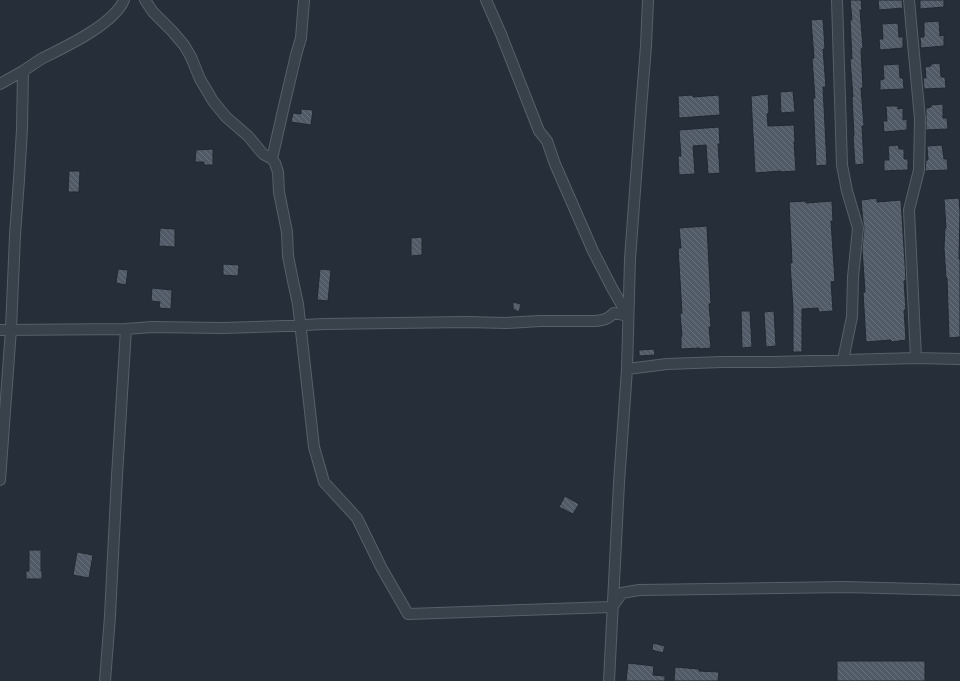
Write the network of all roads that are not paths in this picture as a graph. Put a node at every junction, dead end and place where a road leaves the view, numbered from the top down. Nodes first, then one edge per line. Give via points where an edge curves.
1 (124, 0) edge
2 (145, 0) edge
3 (304, 0) edge
4 (486, 0) edge
5 (648, 0) edge
6 (837, 0) edge
7 (909, 0) edge
8 (23, 71) junction
9 (0, 84) edge
10 (272, 159) junction
11 (628, 316) junction
12 (300, 325) junction
13 (11, 329) junction
14 (126, 329) junction
15 (0, 330) edge
16 (916, 358) junction
17 (960, 359) edge
18 (843, 360) junction
19 (627, 369) junction
20 (4, 377) edge
21 (0, 480) edge
22 (960, 590) edge
23 (612, 607) junction
24 (105, 681) edge
25 (609, 681) edge

1 - 8 street via 114,14 86,35
2 - 10 street via 184,45 213,101 263,154
3 - 10 street via 302,38
4 - 11 street via 537,126 547,141 593,251
5 - 11 street
6 - 18 street via 842,165 858,228 852,317
7 - 16 street via 920,119 919,170 909,210
8 - 9 street
8 - 13 street
10 - 12 street via 278,172 288,256
11 - 12 street via 614,313 605,320 596,321
11 - 19 street
12 - 14 street
12 - 23 street via 314,447 324,482 357,518 408,614
13 - 14 street
13 - 15 street
13 - 20 street
14 - 24 street
16 - 17 street
16 - 18 street
18 - 19 street via 714,362
19 - 23 street
20 - 21 street
22 - 23 street via 845,587 639,590 622,593
23 - 25 street

